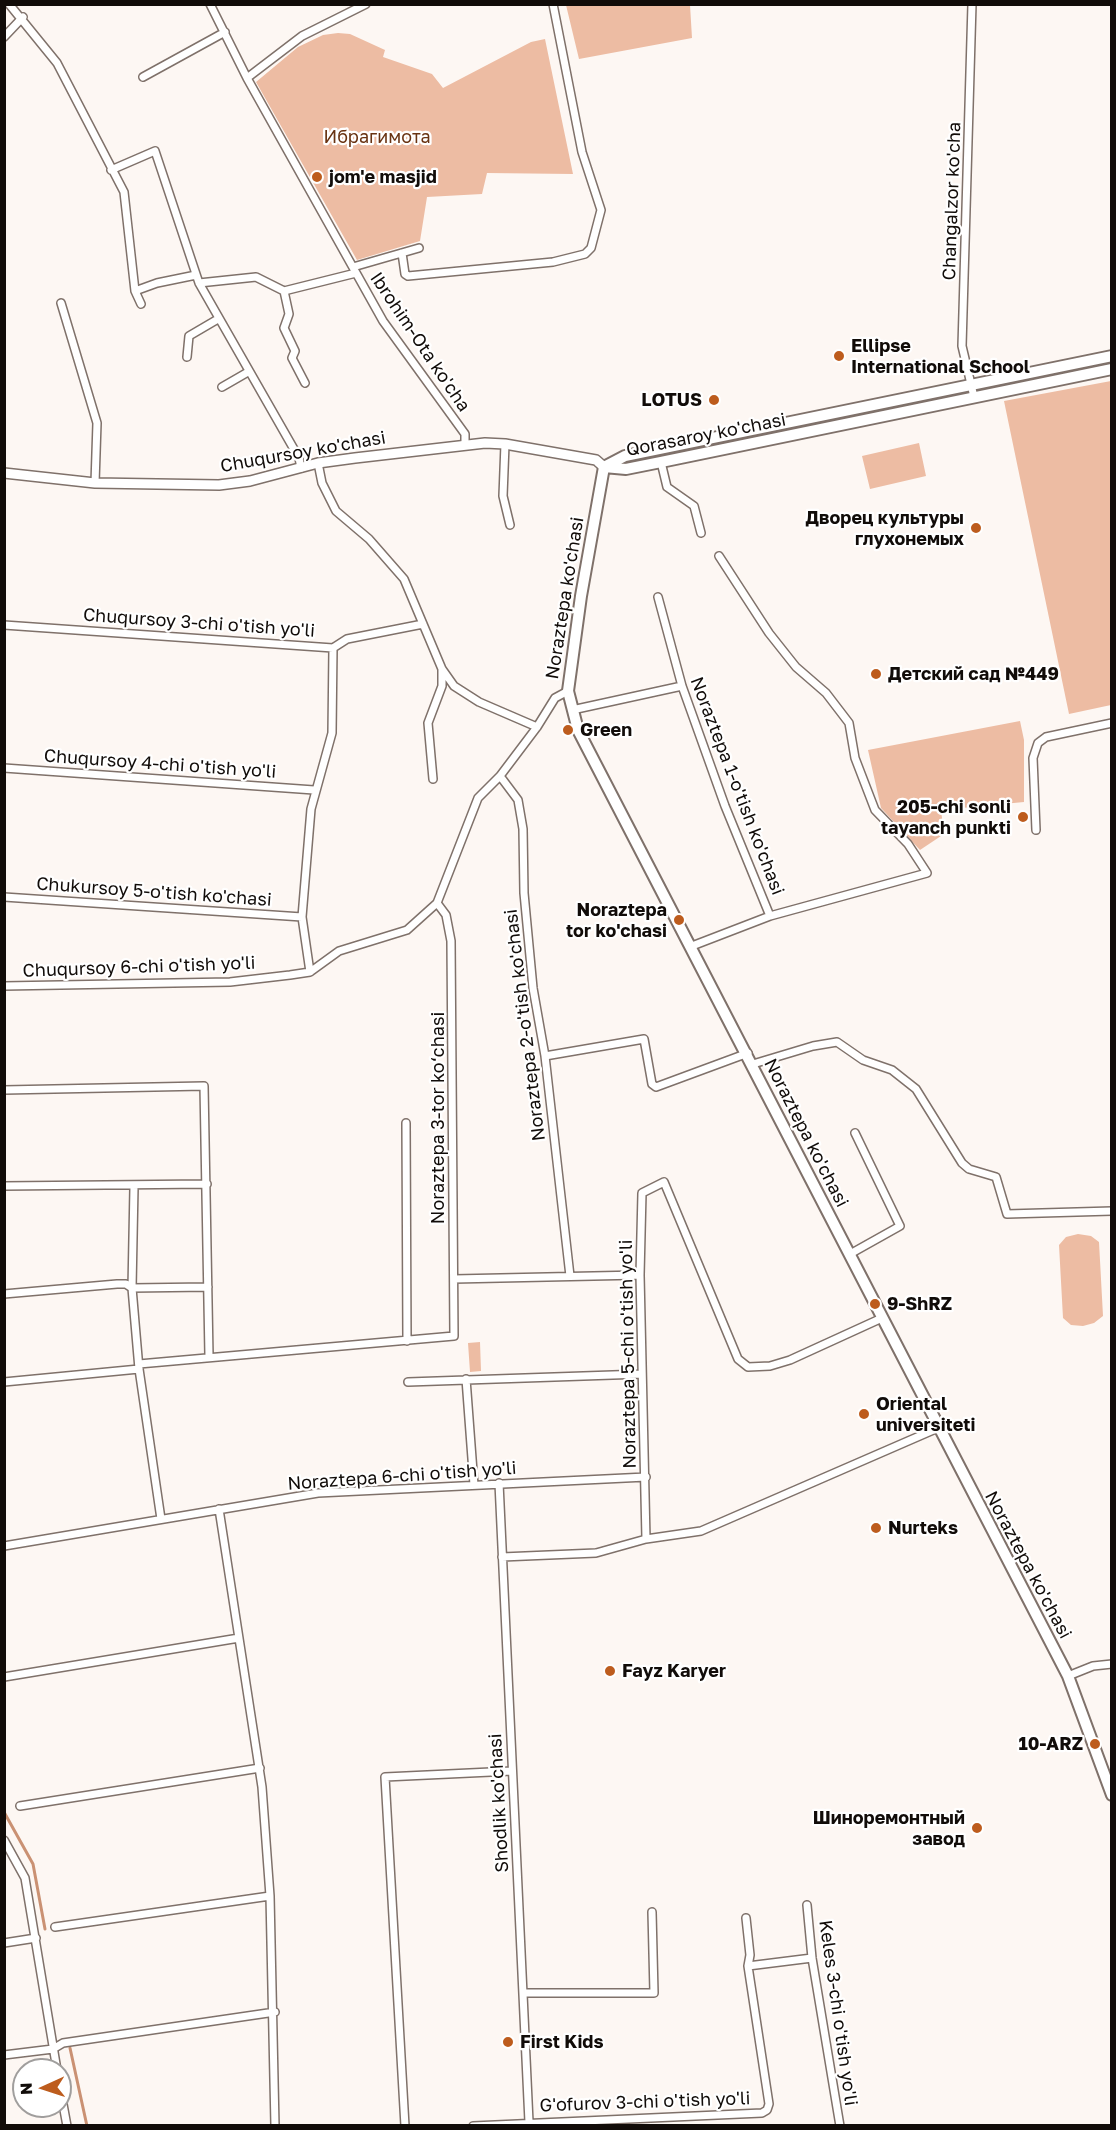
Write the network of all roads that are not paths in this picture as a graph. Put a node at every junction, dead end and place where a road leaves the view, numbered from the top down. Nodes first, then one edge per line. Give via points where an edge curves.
1 (9, 4) edge
2 (210, 4) edge
3 (366, 4) edge
4 (553, 4) edge
5 (972, 4) edge
6 (23, 17) junction
7 (225, 32) junction
8 (4, 37) edge
9 (143, 77) dead end
10 (247, 78) junction
11 (111, 170) junction
12 (419, 248) dead end
13 (402, 253) junction
14 (354, 270) junction
15 (196, 274) junction
16 (199, 283) junction
17 (135, 291) junction
18 (284, 291) junction
19 (61, 303) dead end
20 (141, 304) dead end
21 (218, 319) junction
22 (1112, 356) edge
23 (187, 357) dead end
24 (1112, 369) edge
25 (248, 372) junction
26 (305, 383) dead end
27 (971, 384) junction
28 (222, 387) dead end
29 (974, 397) junction
30 (465, 444) junction
31 (506, 444) junction
32 (661, 462) junction
33 (318, 464) junction
34 (604, 467) junction
35 (301, 468) junction
36 (4, 473) edge
37 (96, 483) junction
38 (510, 525) dead end
39 (701, 533) dead end
40 (719, 556) dead end
41 (658, 597) dead end
42 (423, 624) junction
43 (4, 625) edge
44 (333, 648) junction
45 (442, 669) junction
46 (682, 686) junction
47 (568, 691) junction
48 (572, 710) junction
49 (1112, 723) edge
50 (537, 727) junction
51 (4, 768) edge
52 (500, 776) junction
53 (433, 779) dead end
54 (314, 790) junction
55 (1036, 830) dead end
56 (4, 897) edge
57 (437, 903) junction
58 (770, 916) junction
59 (302, 917) junction
60 (692, 946) junction
61 (310, 972) junction
62 (4, 986) edge
63 (748, 1053) junction
64 (545, 1056) junction
65 (753, 1064) junction
66 (4, 1090) edge
67 (406, 1122) dead end
68 (855, 1133) dead end
69 (207, 1184) junction
70 (4, 1186) edge
71 (134, 1186) junction
72 (1112, 1211) edge
73 (850, 1254) junction
74 (640, 1275) junction
75 (570, 1276) junction
76 (454, 1279) junction
77 (208, 1287) junction
78 (132, 1288) junction
79 (4, 1294) edge
80 (882, 1318) junction
81 (407, 1341) junction
82 (209, 1356) junction
83 (139, 1367) junction
84 (642, 1374) junction
85 (466, 1379) junction
86 (4, 1382) edge
87 (408, 1382) dead end
88 (938, 1428) junction
89 (646, 1477) junction
90 (499, 1483) junction
91 (474, 1485) junction
92 (219, 1509) junction
93 (161, 1519) junction
94 (646, 1539) junction
95 (4, 1546) edge
96 (502, 1557) junction
97 (239, 1638) junction
98 (1112, 1664) edge
99 (1068, 1676) junction
100 (4, 1677) edge
101 (260, 1768) junction
102 (512, 1771) junction
103 (1112, 1795) edge
104 (20, 1806) dead end
105 (4, 1840) edge
106 (270, 1896) junction
107 (807, 1905) dead end
108 (652, 1912) dead end
109 (746, 1918) dead end
110 (56, 1927) dead end
111 (36, 1938) junction
112 (4, 1943) edge
113 (812, 1958) junction
114 (748, 1966) junction
115 (524, 1993) junction
116 (275, 2012) junction
117 (53, 2049) junction
118 (4, 2055) edge
119 (55, 2058) edge
120 (529, 2122) junction
121 (275, 2126) edge
122 (405, 2126) edge
123 (474, 2126) edge
124 (840, 2126) edge

1 - 6 street
2 - 7 street, Ibrohim-Ota ko'cha
3 - 10 street via 302,36
4 - 13 street via 582,152 601,210 591,248 585,254 553,262 408,276
5 - 27 street, Changalzor ko'cha via 962,346
6 - 8 street
6 - 11 street via 57,63
7 - 9 street
7 - 10 street, Ibrohim-Ota ko'cha
10 - 14 street, Ibrohim-Ota ko'cha
11 - 15 street via 155,151
11 - 17 street via 127,206
12 - 13 street
13 - 14 street
14 - 18 street
14 - 30 street, Ibrohim-Ota ko'cha via 383,321 465,434
15 - 16 street
15 - 17 street
16 - 18 street via 256,277
16 - 21 street
17 - 20 street
18 - 26 street via 289,314 284,328 295,351 292,358
19 - 37 street via 97,423
21 - 23 street via 189,336
21 - 25 street
22 - 27 main road, Qorasaroy ko'chasi
24 - 29 main road, Qorasaroy ko'chasi
25 - 28 street
25 - 35 street
27 - 29 street, Changalzor ko'cha
27 - 34 main road, Qorasaroy ko'chasi via 625,456
29 - 32 main road, Qorasaroy ko'chasi
30 - 31 street, Chuqursoy ko'chasi
30 - 33 street, Chuqursoy ko'chasi
31 - 34 street, Chuqursoy ko'chasi via 596,460
31 - 38 street via 503,496
32 - 34 main road, Qorasaroy ko'chasi via 626,469
32 - 39 street via 667,487 694,506
33 - 35 street, Chuqursoy ko'chasi
33 - 42 street via 322,483 336,511 369,539 404,579
34 - 47 main road, Noraztepa ko'chasi via 580,596
35 - 37 street, Chuqursoy ko'chasi via 250,482 219,485
36 - 37 street, Chuqursoy ko'chasi
40 - 58 street via 769,633 849,723 855,758 875,810 908,844 927,873
41 - 46 street, Noraztepa 1-o'tish ko'chasi
42 - 44 street, Chuqursoy 3-chi o'tish yo'li via 340,641
42 - 45 street
43 - 44 street, Chuqursoy 3-chi o'tish yo'li
44 - 54 street via 332,733
45 - 50 street via 454,686 471,697
45 - 53 street via 442,686 428,723
46 - 48 street
46 - 58 street, Noraztepa 1-o'tish ko'chasi via 724,806
47 - 48 main road, Noraztepa ko'chasi
47 - 50 street via 555,698
48 - 60 main road, Noraztepa ko'chasi via 586,750
49 - 55 street via 1046,737 1036,746
50 - 52 street
51 - 54 street, Chuqursoy 4-chi o'tish yo'li
52 - 57 street via 478,798
52 - 64 street, Noraztepa 2-o'tish ko'chasi via 518,800 523,829 524,900
54 - 59 street
56 - 59 street, Chukursoy 5-o'tish ko'chasi
57 - 61 street via 407,930 339,951
57 - 76 street, Noraztepa 3-tor ko‘chasi via 446,915 452,941
58 - 60 street
59 - 61 street
60 - 63 main road, Noraztepa ko'chasi
61 - 62 street, Chuqursoy 6-chi o'tish yo'li via 230,982
63 - 64 street via 656,1087 652,1084 644,1039
63 - 65 main road, Noraztepa ko'chasi
64 - 75 street, Noraztepa 2-o'tish ko'chasi
65 - 72 street via 837,1042 863,1060 892,1070 916,1089 962,1162 969,1169 994,1174 1007,1214
65 - 73 main road, Noraztepa ko'chasi
66 - 69 street via 204,1086
67 - 81 street
68 - 73 street via 900,1226
69 - 71 street
69 - 77 street
70 - 71 street
71 - 78 street
73 - 80 main road, Noraztepa ko'chasi
74 - 75 street
74 - 80 street, Noraztepa 5-chi o'tish yo'li via 641,1196 664,1182 738,1359 748,1367 790,1360
74 - 84 street, Noraztepa 5-chi o'tish yo'li
75 - 76 street
76 - 81 street, Noraztepa 3-tor ko‘chasi via 454,1336
77 - 78 street
77 - 82 street
78 - 79 street via 117,1284
78 - 83 street
80 - 88 main road, Noraztepa ko'chasi
81 - 82 street
82 - 83 street
83 - 86 street
83 - 93 street
84 - 85 street
84 - 89 street, Noraztepa 5-chi o'tish yo'li
85 - 87 street
85 - 91 street
88 - 94 street via 701,1531
88 - 99 main road, Noraztepa ko'chasi
89 - 90 street, Noraztepa 6-chi o'tish yo'li
89 - 94 street, Noraztepa 5-chi o'tish yo'li
90 - 91 street, Noraztepa 6-chi o'tish yo'li
90 - 96 street, Shodlik ko'chasi
91 - 92 street, Noraztepa 6-chi o'tish yo'li via 318,1493
92 - 93 street, Noraztepa 6-chi o'tish yo'li
92 - 97 street
93 - 95 street, Noraztepa 6-chi o'tish yo'li
94 - 96 street via 596,1553
96 - 102 street, Shodlik ko'chasi
97 - 100 street
97 - 101 street
98 - 99 street via 1093,1666
99 - 103 main road, Noraztepa ko'chasi
101 - 104 street
101 - 106 street
102 - 115 street, Shodlik ko'chasi
102 - 122 street via 385,1777
105 - 111 street via 24,1878
106 - 110 street
106 - 116 street
107 - 113 street, Keles 3-chi o'tish yo'li
108 - 115 street via 654,1993
109 - 114 street, G'ofurov 3-chi o'tish yo'li
111 - 112 street
111 - 117 street
113 - 114 street
113 - 124 street, Keles 3-chi o'tish yo'li
114 - 120 street, G'ofurov 3-chi o'tish yo'li via 767,2110
115 - 120 street, Shodlik ko'chasi
116 - 117 street via 63,2043
116 - 121 street
117 - 118 street
117 - 119 street
120 - 123 street, G'ofurov 3-chi o'tish yo'li

